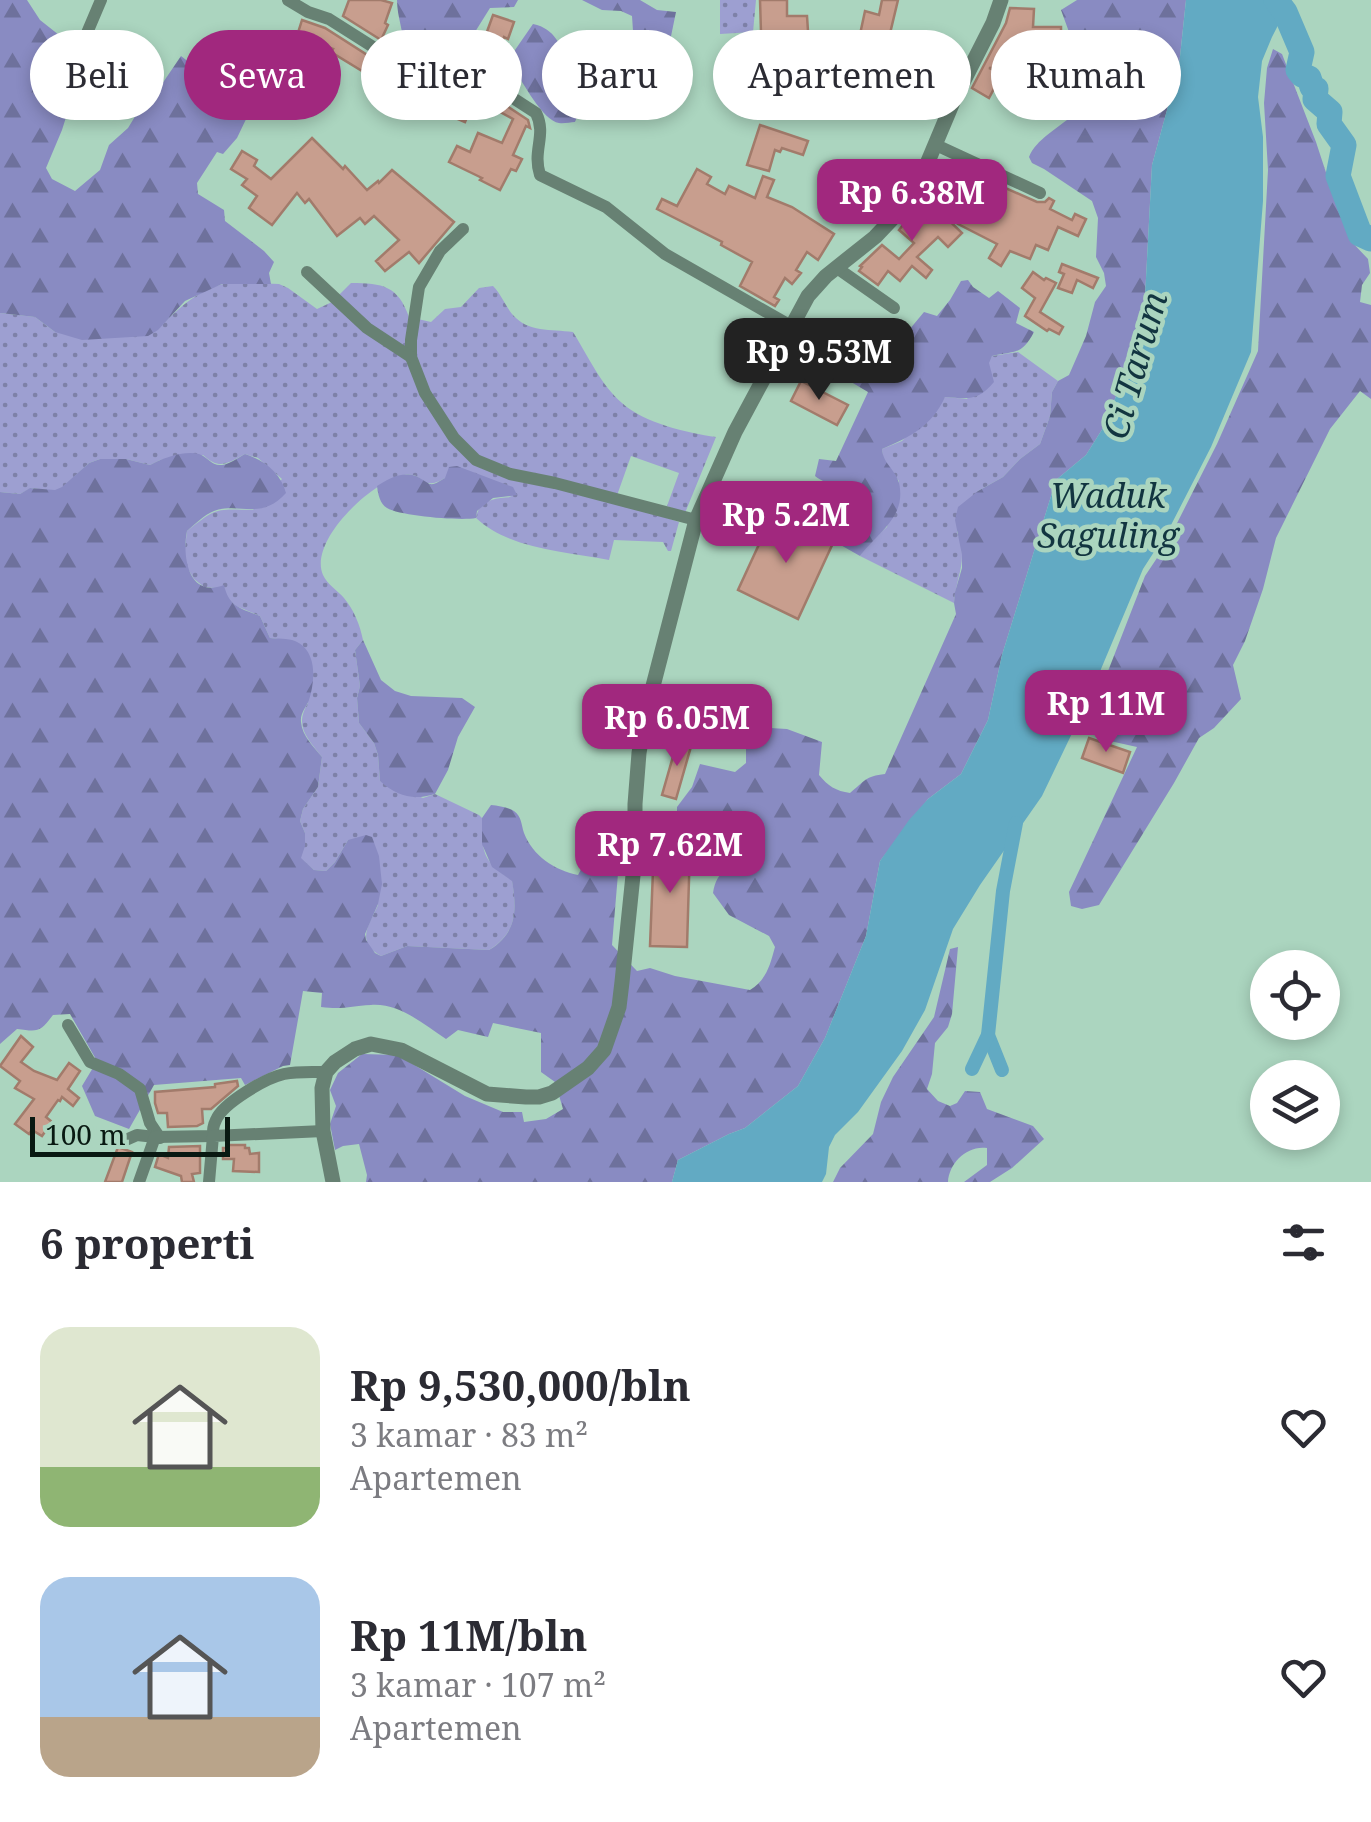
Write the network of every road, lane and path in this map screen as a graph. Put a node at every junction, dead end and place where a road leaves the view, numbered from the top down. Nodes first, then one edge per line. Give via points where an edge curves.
1 (101, 0) edge
2 (288, 0) edge
3 (1001, 0) edge
4 (88, 30) edge
5 (936, 144) junction
6 (866, 181) dead end
7 (1040, 193) dead end
8 (903, 206) junction
9 (463, 229) dead end
10 (836, 268) junction
11 (308, 272) dead end
12 (894, 308) dead end
13 (791, 326) junction
14 (411, 357) junction
15 (696, 520) junction
16 (68, 1025) dead end
17 (326, 1072) junction
18 (322, 1131) junction
19 (214, 1136) junction
20 (128, 1138) dead end
21 (158, 1138) junction
22 (139, 1182) edge
23 (208, 1182) edge
24 (333, 1182) edge

1 - 4 street
2 - 13 street via 400,64 450,82 499,89 536,113 540,175 606,208 665,254
3 - 5 street
5 - 7 street
5 - 8 street
6 - 8 street
8 - 10 street
9 - 14 street via 440,250 419,287
10 - 12 street
10 - 13 street
11 - 14 street via 367,328
13 - 15 street
14 - 15 street via 425,393 476,460
15 - 17 street via 642,735 619,1007 604,1050 570,1082 539,1097 487,1094 401,1050 371,1044
16 - 21 street via 90,1062 140,1090
17 - 18 street
17 - 19 street via 280,1074 255,1086 220,1112
18 - 19 street
18 - 24 street
19 - 21 street
19 - 23 street
20 - 21 street
21 - 22 street

